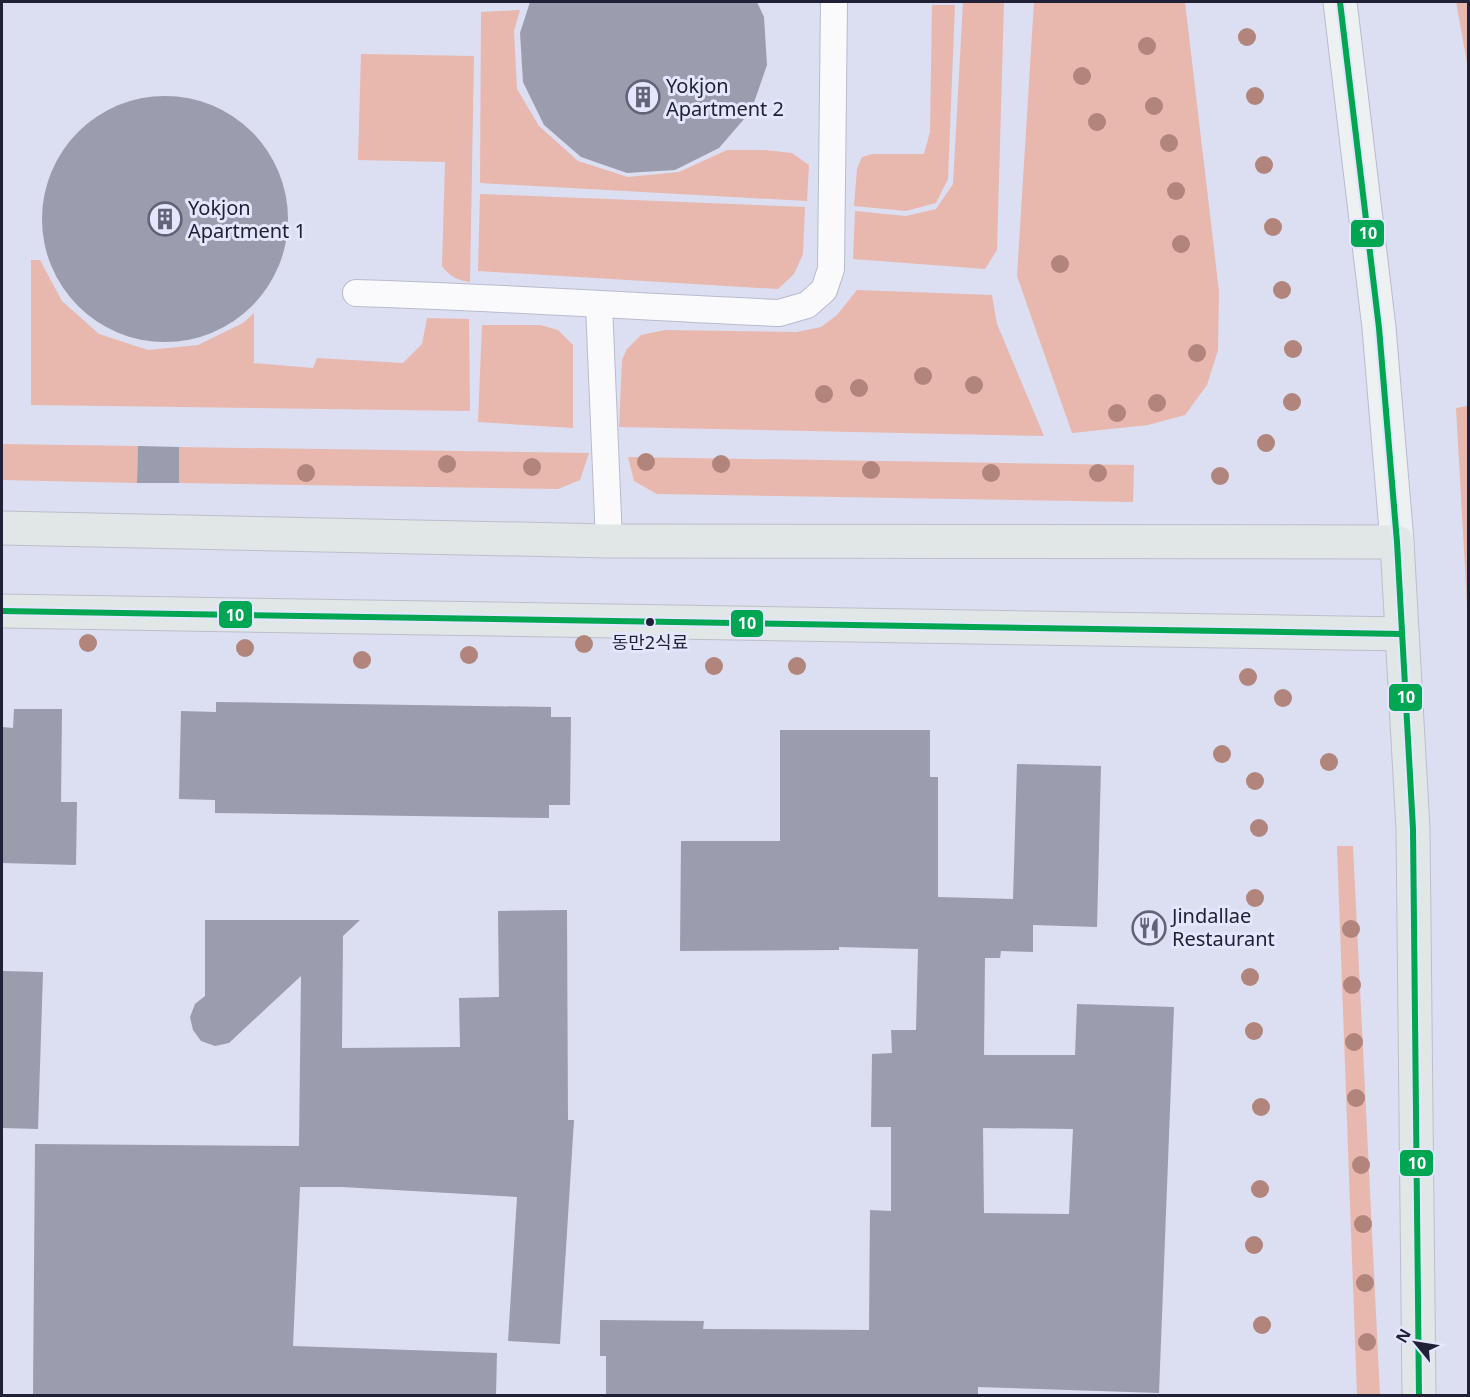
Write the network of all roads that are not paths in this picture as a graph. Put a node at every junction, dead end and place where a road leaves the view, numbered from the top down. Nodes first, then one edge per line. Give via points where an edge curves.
1 (834, 2) edge
2 (1340, 2) edge
3 (356, 292) dead end
4 (599, 305) junction
5 (2, 528) edge
6 (609, 541) junction
7 (1397, 542) junction
8 (2, 611) edge
9 (1402, 634) junction
10 (1419, 1395) edge

1 - 4 lane via 831,269 824,290 807,305 779,313
2 - 7 main road via 1379,328
3 - 4 lane
4 - 6 lane
5 - 6 main road
6 - 7 main road
7 - 9 main road
8 - 9 main road
9 - 10 main road via 1413,829

